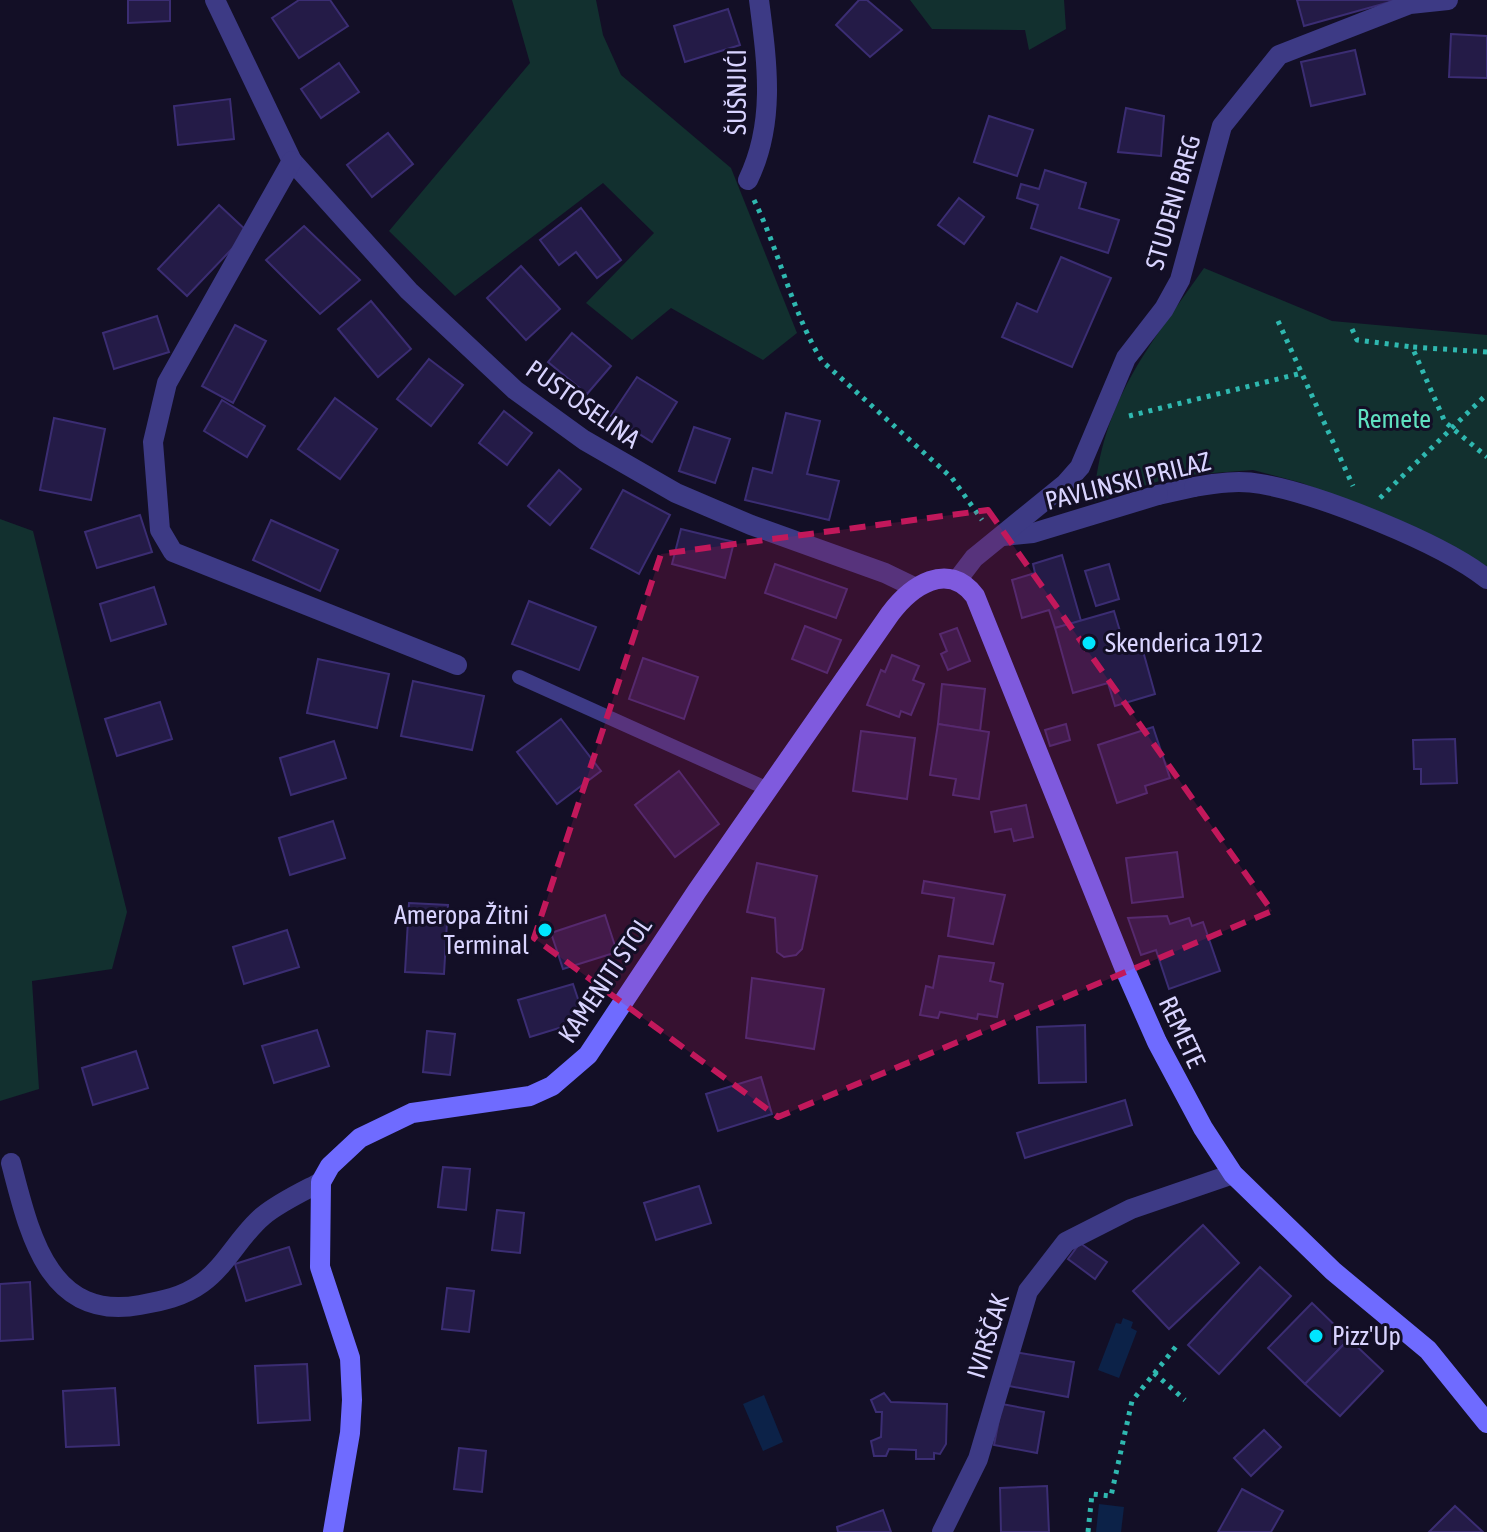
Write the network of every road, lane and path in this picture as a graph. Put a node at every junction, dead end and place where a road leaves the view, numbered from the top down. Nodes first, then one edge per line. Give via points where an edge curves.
1 (215, 0) edge
2 (759, 0) edge
3 (1448, 0) edge
4 (292, 161) junction
5 (748, 180) joint
6 (1278, 321) dead end
7 (1352, 329) dead end
8 (1412, 347) junction
9 (1487, 352) edge
10 (1302, 373) junction
11 (1487, 394) edge
12 (1102, 417) junction
13 (1452, 429) junction
14 (1487, 457) edge
15 (1367, 495) dead end
16 (1340, 509) junction
17 (999, 539) junction
18 (958, 579) junction
19 (1487, 579) edge
20 (914, 587) junction
21 (457, 665) dead end
22 (519, 677) dead end
23 (770, 790) junction
24 (11, 1163) dead end
25 (1233, 1174) junction
26 (321, 1182) junction
27 (1178, 1344) dead end
28 (1154, 1373) junction
29 (1185, 1400) dead end
30 (1487, 1423) edge
31 (333, 1532) edge
32 (942, 1532) edge
33 (1088, 1532) edge

1 - 4 street, PUSTOSELINA
2 - 5 street, ŠUŠNJIĆI via 768,114 763,150
3 - 12 street, STUDENI BREG via 1410,4 1279,55 1222,126 1180,280 1126,358
4 - 20 street, PUSTOSELINA via 409,291 515,390 584,440 676,493
4 - 21 street via 167,383 153,442 160,530 173,552
5 - 17 path via 822,361 952,478
6 - 10 path
7 - 8 path via 1357,340
8 - 9 path
8 - 13 path
10 - 12 path via 1110,423
10 - 16 path via 1355,489
11 - 13 path
12 - 17 street, STUDENI BREG via 1080,467
13 - 14 path
13 - 15 path via 1378,500
16 - 17 street, PAVLINSKI PRILAZ via 1294,491 1228,482 1158,495
16 - 19 street, PAVLINSKI PRILAZ via 1442,552
17 - 18 street, STUDENI BREG
18 - 20 main road
18 - 25 main road, REMETE via 975,596 1157,1042
20 - 23 main road, KAMENITI STOL via 870,641
22 - 23 lane
23 - 26 main road, KAMENITI STOL via 588,1055 569,1073 530,1096 412,1113 360,1138
24 - 26 street via 32,1241 56,1279 85,1303 123,1308 175,1298 204,1282 264,1215
25 - 30 main road, REMETE via 1333,1271 1428,1350
25 - 32 street, IVIRŠČAK via 1131,1209 1066,1242 1028,1291 978,1459
26 - 31 main road via 320,1267 350,1358 352,1400
27 - 28 path
28 - 29 path
28 - 33 path via 1132,1401 1111,1496 1092,1494

